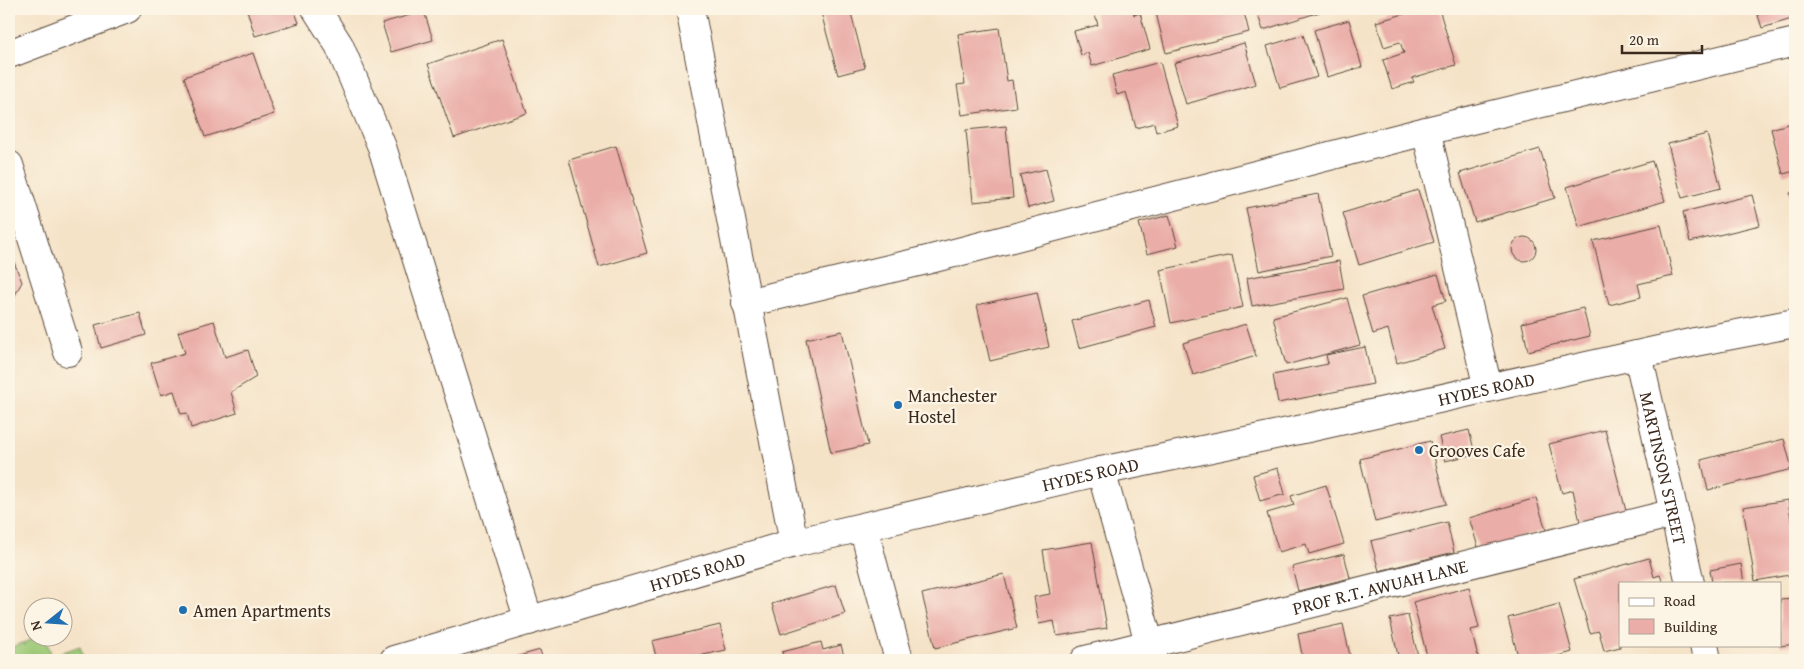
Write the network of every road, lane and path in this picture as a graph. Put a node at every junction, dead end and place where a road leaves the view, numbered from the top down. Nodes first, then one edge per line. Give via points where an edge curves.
1 (127, 9) edge
2 (316, 9) edge
3 (690, 9) edge
4 (1795, 42) edge
5 (9, 54) edge
6 (1426, 131) junction
7 (9, 165) edge
8 (746, 302) junction
9 (1795, 322) edge
10 (68, 352) dead end
11 (1638, 355) junction
12 (1488, 388) junction
13 (1102, 471) junction
14 (1674, 513) junction
15 (863, 527) junction
16 (794, 543) junction
17 (1690, 582) edge
18 (529, 621) junction
19 (1704, 646) edge
20 (1152, 653) edge
21 (394, 660) edge
22 (899, 660) edge
23 (1085, 660) edge
24 (1707, 660) edge

1 - 5 street
2 - 18 street via 339,45 382,147
3 - 8 street
4 - 6 street
6 - 8 street via 927,260
6 - 12 street
7 - 10 street
8 - 16 street
9 - 11 street, HYDES ROAD
11 - 12 street, HYDES ROAD
11 - 14 street, MARTINSON STREET
12 - 13 street, HYDES ROAD
13 - 15 street, HYDES ROAD
13 - 20 street
14 - 17 street, MARTINSON STREET
14 - 20 street, PROF R.T. AWUAH LANE
15 - 16 street, HYDES ROAD
15 - 22 street
16 - 18 street, HYDES ROAD
18 - 21 street, HYDES ROAD
19 - 24 street
20 - 23 street, PROF R.T. AWUAH LANE

